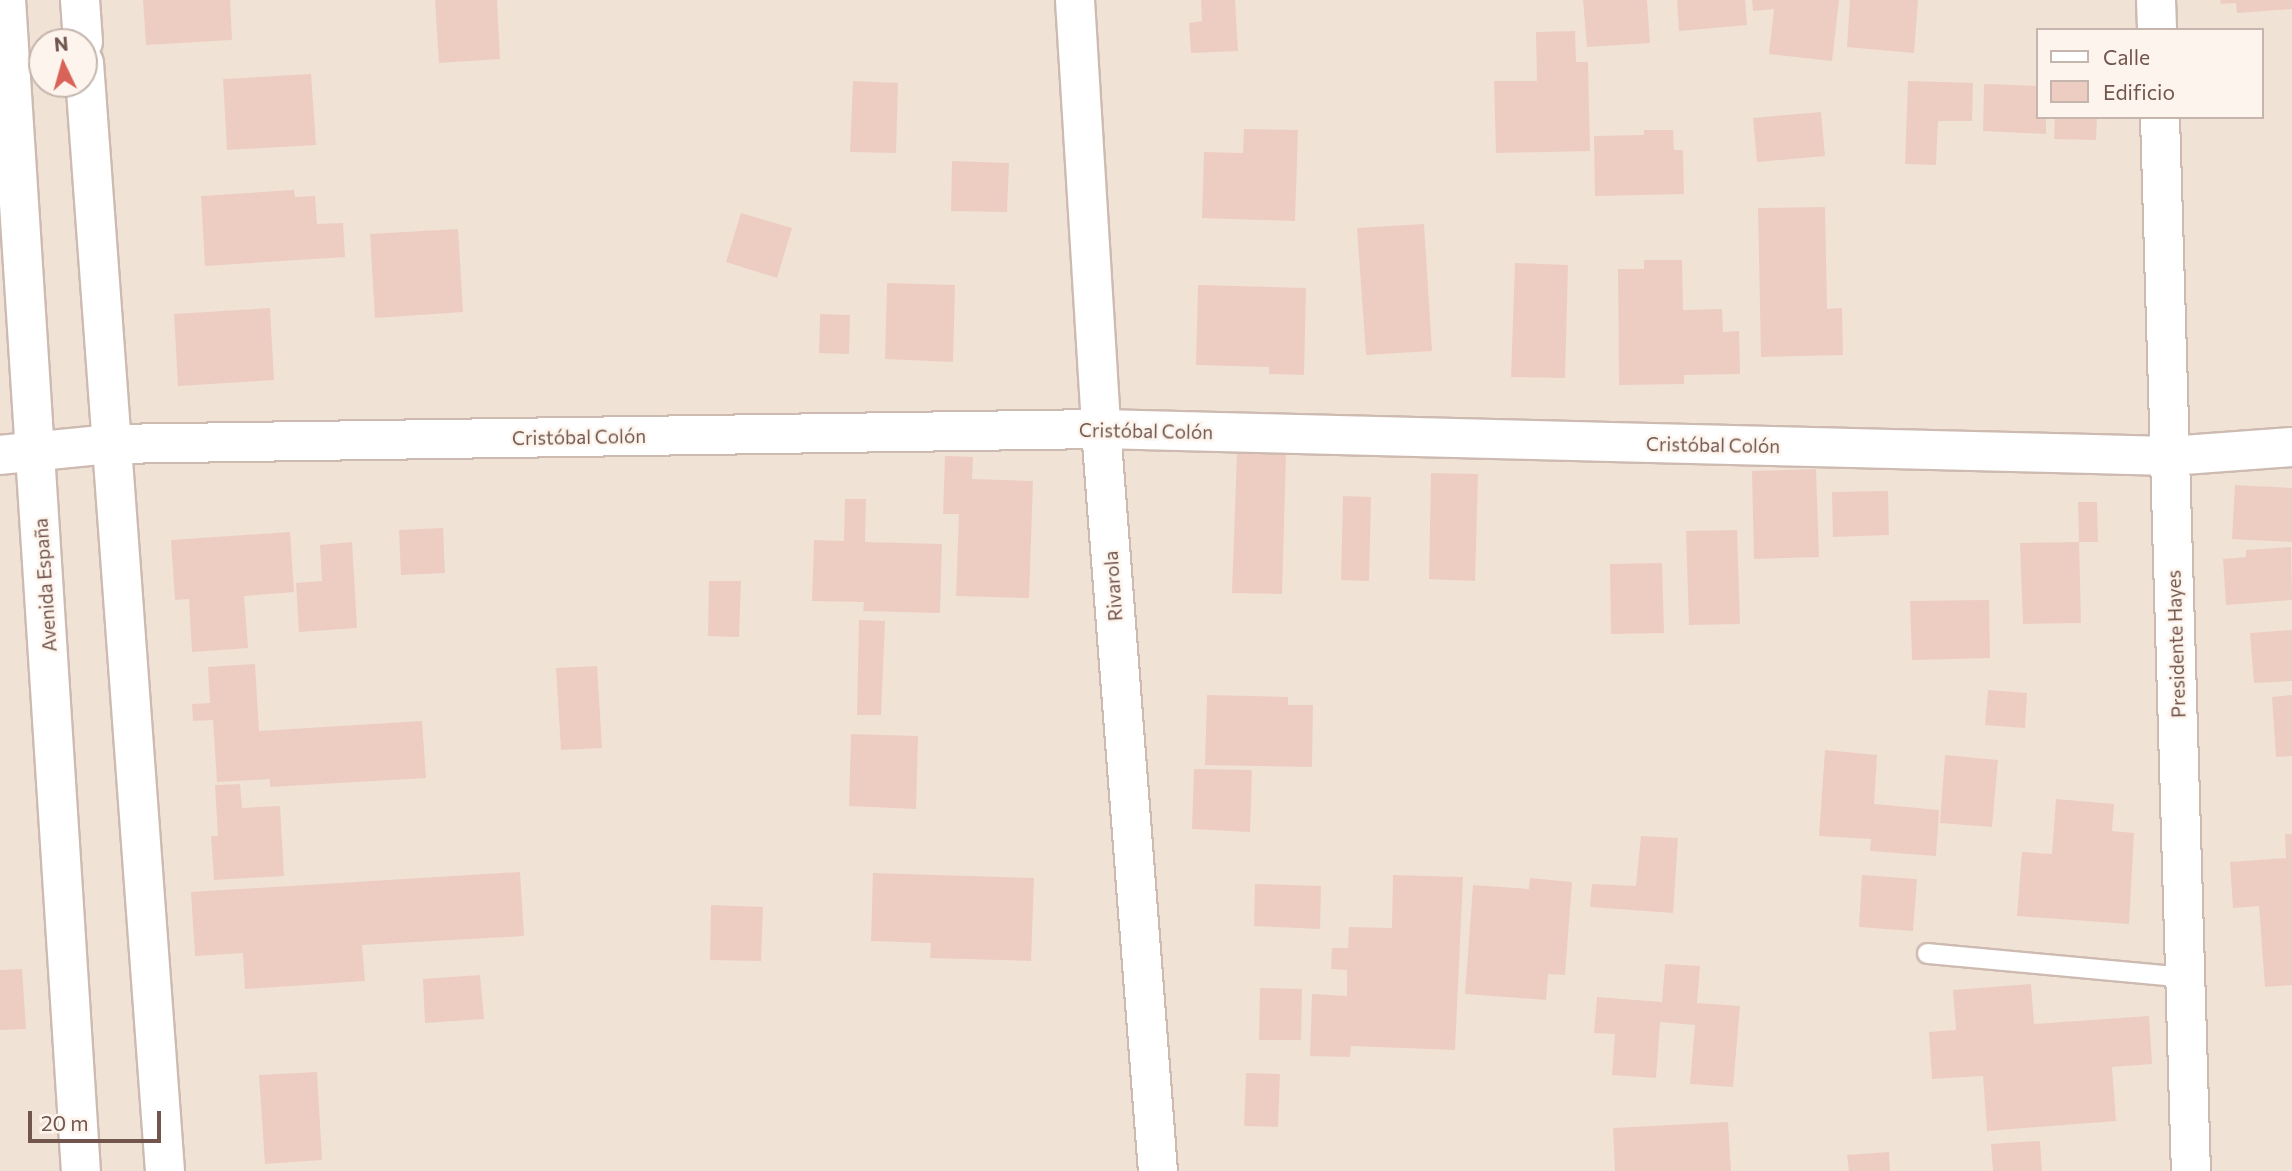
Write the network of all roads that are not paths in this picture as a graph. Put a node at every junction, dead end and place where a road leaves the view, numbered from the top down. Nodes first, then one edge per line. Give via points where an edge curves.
1 (6, 0) edge
2 (80, 0) edge
3 (1074, 0) edge
4 (2156, 0) edge
5 (82, 28) edge
6 (2157, 28) edge
7 (86, 98) edge
8 (2160, 119) edge
9 (1101, 429) junction
10 (110, 444) junction
11 (2292, 447) edge
12 (18, 455) edge
13 (2170, 456) junction
14 (1927, 953) dead end
15 (2186, 977) junction
16 (81, 1171) edge
17 (165, 1171) edge
18 (1158, 1171) edge
19 (2191, 1171) edge

1 - 12 street, Avenida España
2 - 5 street
3 - 9 street, Rivarola
4 - 6 street
7 - 10 street
8 - 13 street, Presidente Hayes
9 - 10 street, Cristóbal Colón
9 - 13 street, Cristóbal Colón
9 - 18 street, Rivarola
10 - 12 street, Cristóbal Colón
10 - 17 street
11 - 13 street, Cristóbal Colón
12 - 16 street, Avenida España
13 - 15 street, Presidente Hayes
14 - 15 lane
15 - 19 street, Presidente Hayes

